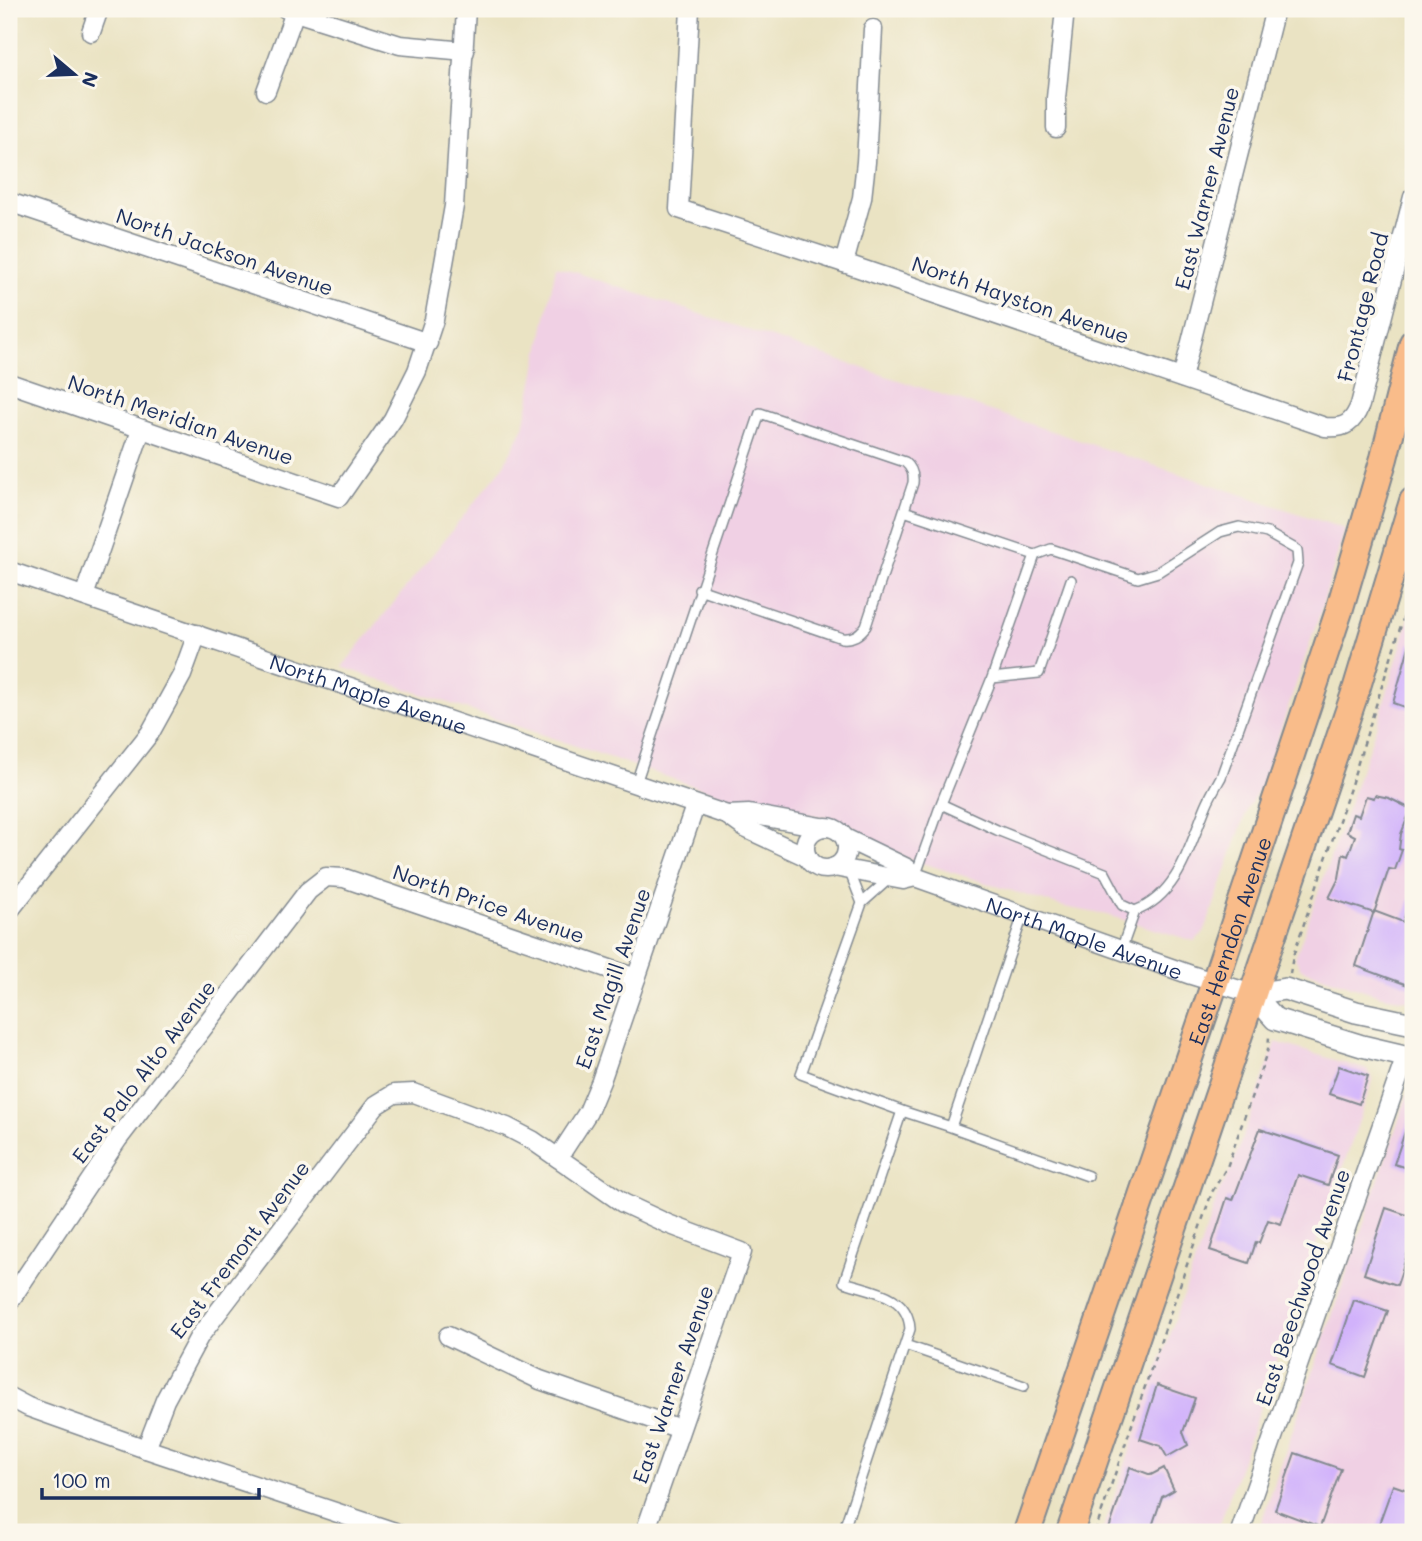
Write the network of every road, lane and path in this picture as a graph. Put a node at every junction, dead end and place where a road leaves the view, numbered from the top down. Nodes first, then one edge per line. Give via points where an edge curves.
1 (99, 9) edge
2 (466, 9) edge
3 (690, 9) edge
4 (1065, 9) edge
5 (1275, 9) edge
6 (291, 10) edge
7 (873, 29) dead end
8 (91, 32) dead end
9 (465, 51) junction
10 (266, 91) dead end
11 (1056, 128) dead end
12 (1413, 197) edge
13 (9, 202) edge
14 (844, 263) junction
15 (428, 343) junction
16 (1413, 343) edge
17 (1181, 378) junction
18 (9, 383) edge
19 (1347, 425) joint
20 (141, 430) junction
21 (1413, 501) edge
22 (904, 511) junction
23 (1035, 555) junction
24 (10, 576) edge
25 (1071, 580) dead end
26 (1413, 587) edge
27 (699, 589) junction
28 (84, 596) junction
29 (197, 634) junction
30 (992, 678) junction
31 (635, 786) junction
32 (941, 804) junction
33 (695, 806) junction
34 (727, 815) junction
35 (821, 827) junction
36 (845, 838) junction
37 (807, 857) junction
38 (842, 868) junction
39 (326, 877) joint
40 (892, 877) junction
41 (915, 877) junction
42 (862, 903) junction
43 (9, 911) edge
44 (1135, 911) junction
45 (1023, 915) junction
46 (1121, 950) junction
47 (1293, 968) dead end
48 (636, 978) junction
49 (1215, 982) junction
50 (1253, 994) junction
51 (1413, 1024) edge
52 (1269, 1036) dead end
53 (1411, 1053) edge
54 (902, 1111) junction
55 (951, 1127) junction
56 (558, 1158) junction
57 (1088, 1176) dead end
58 (9, 1302) edge
59 (449, 1336) dead end
60 (905, 1345) junction
61 (1024, 1386) dead end
62 (9, 1397) edge
63 (680, 1429) junction
64 (146, 1449) junction
65 (395, 1532) edge
66 (645, 1532) edge
67 (843, 1532) edge
68 (1027, 1532) edge
69 (1070, 1532) edge
70 (1095, 1532) edge
71 (1240, 1532) edge

1 - 8 street
2 - 9 street
3 - 14 street, North Hayston Avenue via 679,209
4 - 11 street
5 - 17 street, East Warner Avenue
6 - 9 street via 400,45
6 - 10 street
7 - 14 street via 863,186
9 - 15 street via 454,206
12 - 19 street, Frontage Road via 1360,405
13 - 15 street, North Jackson Avenue
14 - 17 street, North Hayston Avenue
15 - 20 street, North Meridian Avenue via 393,419 339,496
16 - 49 main road, East Herndon Avenue via 1339,611
17 - 19 street, North Hayston Avenue via 1325,427
18 - 20 street, North Meridian Avenue
20 - 28 street
21 - 50 main road, East Herndon Avenue via 1356,690
22 - 23 lane
22 - 27 lane via 866,626 850,639
22 - 27 lane via 914,475 905,463 760,413
23 - 30 lane
23 - 44 lane via 1051,549 1138,578 1158,572 1220,532 1239,527 1267,533 1297,550 1298,563 1221,777 1190,849 1165,890 1150,906
24 - 28 street, North Maple Avenue
25 - 30 lane via 1038,673
26 - 47 path via 1293,956
27 - 31 lane
28 - 29 street, North Maple Avenue
29 - 31 street, North Maple Avenue
29 - 43 street via 183,675 150,733
30 - 32 lane
31 - 33 street, North Maple Avenue
32 - 41 lane
32 - 44 lane via 1105,873 1122,905
33 - 34 street, North Maple Avenue
33 - 48 street, East Magill Avenue
34 - 35 street, North Maple Avenue via 749,814
34 - 37 street, North Maple Avenue
35 - 36 street, North Maple Avenue via 835,828
35 - 37 street via 807,838
36 - 38 street
36 - 41 street, North Maple Avenue
37 - 38 street, North Maple Avenue via 821,868
38 - 40 street, North Maple Avenue
38 - 42 lane
39 - 48 street, North Price Avenue via 344,878
39 - 58 street, East Palo Alto Avenue via 308,891 118,1139
40 - 41 street, North Maple Avenue
40 - 42 lane
41 - 45 street, North Maple Avenue
42 - 54 lane via 801,1074
44 - 46 lane
45 - 46 street, North Maple Avenue
45 - 55 lane
46 - 49 street, North Maple Avenue
48 - 56 street, East Magill Avenue via 595,1098
49 - 50 street, North Maple Avenue
49 - 68 main road, East Herndon Avenue
50 - 51 street, North Maple Avenue via 1285,989
50 - 53 street, North Maple Avenue via 1275,1019 1362,1046
50 - 69 main road, East Herndon Avenue
52 - 70 path via 1227,1167 1212,1192
53 - 71 street, East Beechwood Avenue
54 - 55 lane
54 - 60 lane via 844,1282 894,1298 904,1307 911,1329
55 - 57 lane
56 - 63 street, East Warner Avenue via 623,1203 742,1252
56 - 64 street, East Fremont Avenue via 524,1136 414,1093 394,1094 376,1105 206,1327 174,1381
59 - 63 street via 540,1380
60 - 61 lane
60 - 67 lane
62 - 64 street
63 - 66 street, East Warner Avenue
64 - 65 street

